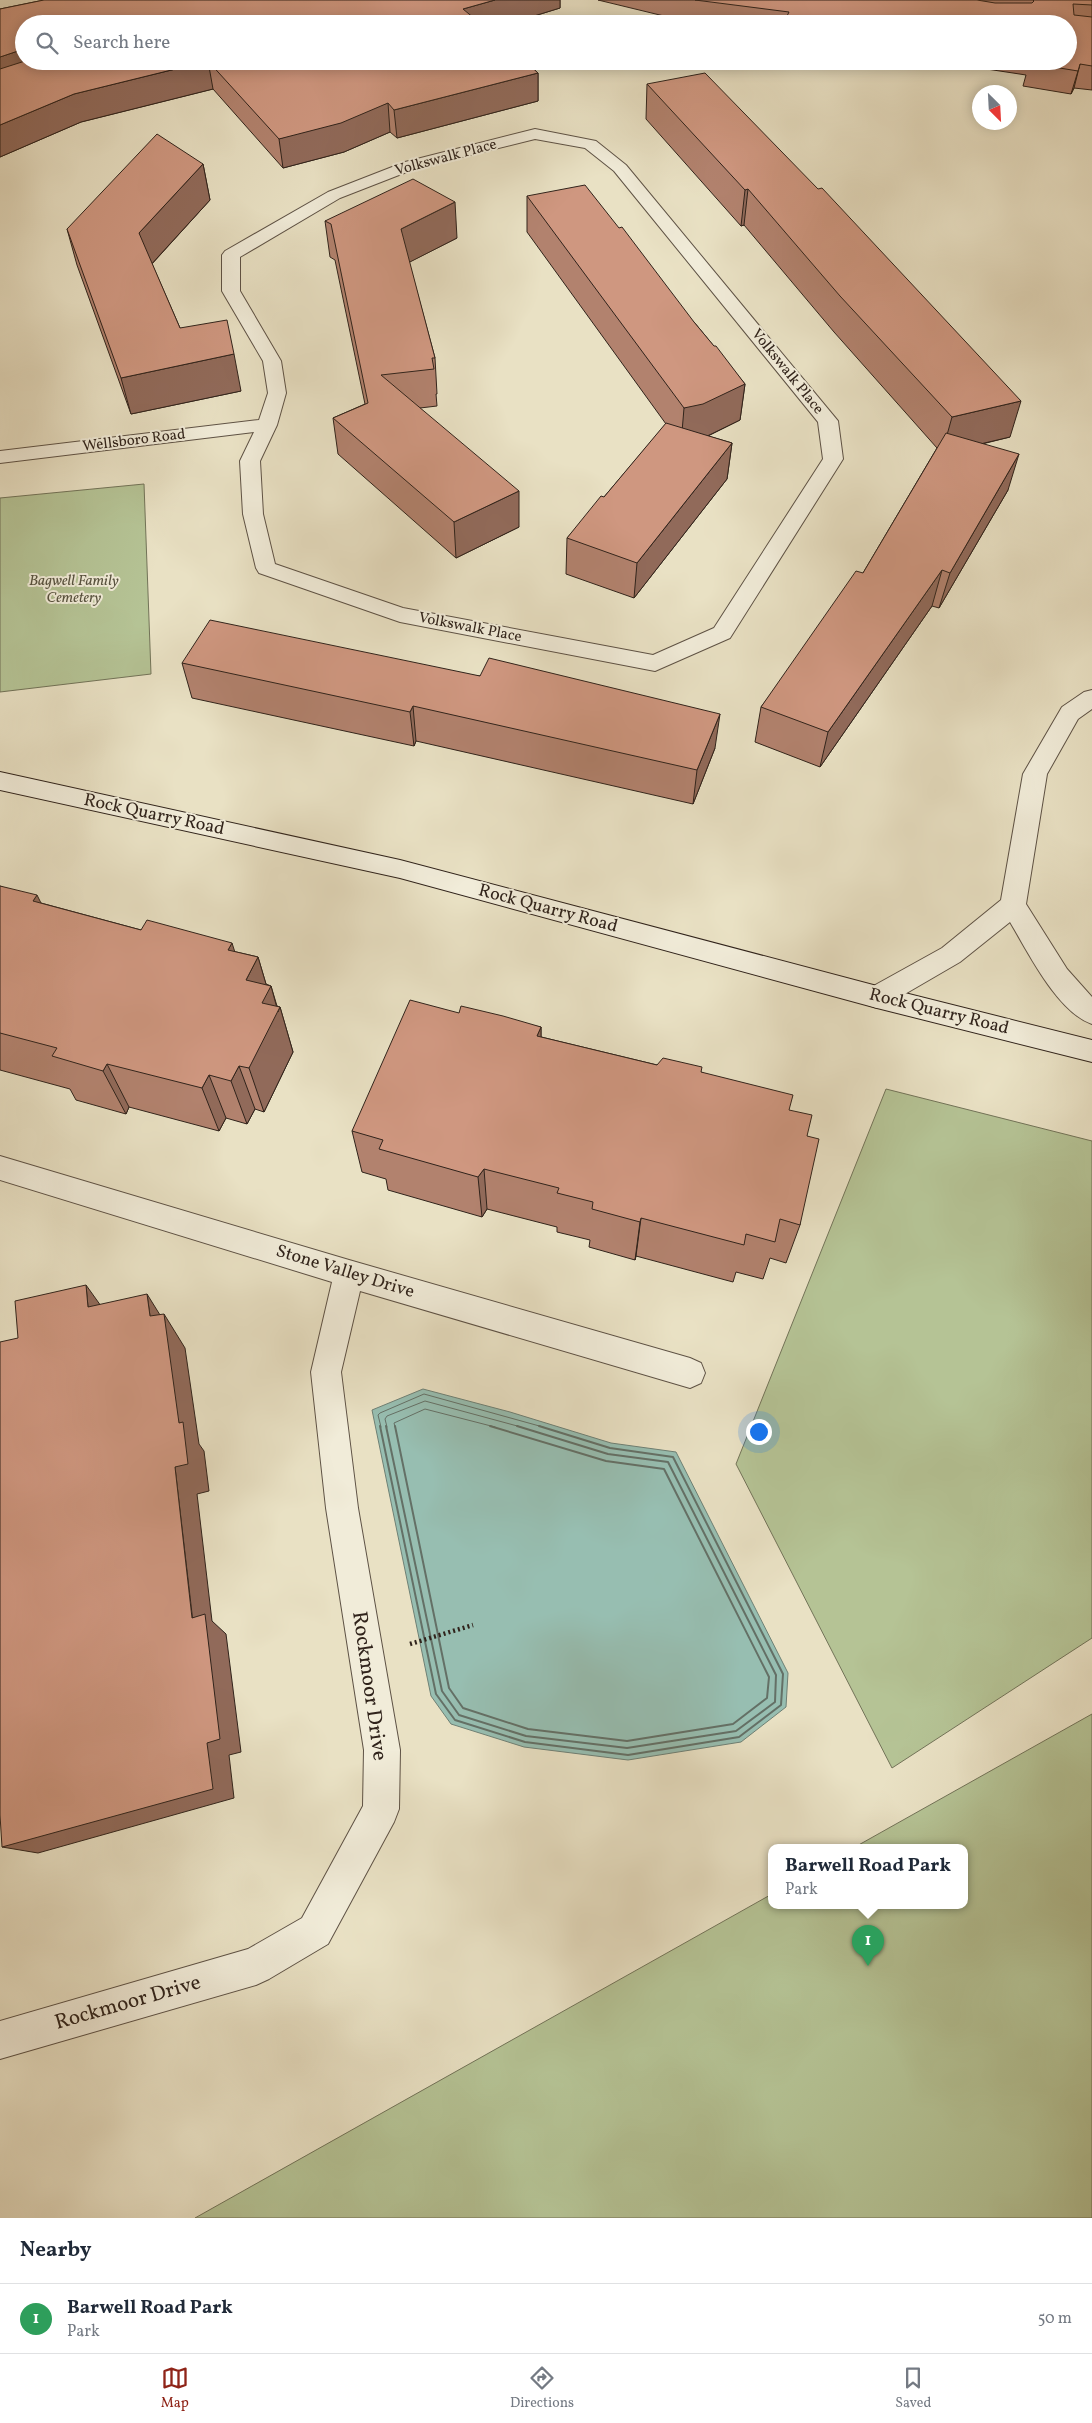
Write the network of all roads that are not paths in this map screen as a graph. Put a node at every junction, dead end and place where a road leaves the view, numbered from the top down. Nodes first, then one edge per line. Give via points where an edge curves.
1 (267, 425) junction
2 (0, 457) edge
3 (1092, 698) edge
4 (0, 781) edge
5 (1014, 905) junction
6 (877, 997) junction
7 (1092, 1013) edge
8 (1092, 1051) edge
9 (0, 1168) edge
10 (349, 1274) junction
11 (690, 1373) dead end
12 (0, 2040) edge

1 - 1 street, Volkswalk Place via 250,461 253,514 266,568 400,615 655,663 722,633 832,459 828,421 620,168 590,144 535,134 411,164 334,195 231,256 231,291 272,361 277,393
1 - 2 street, Wellsboro Road
3 - 5 street via 1070,713 1035,774
4 - 6 street, Rock Quarry Road via 400,869
5 - 6 street via 951,955
5 - 7 street via 1049,964 1075,999
6 - 8 street, Rock Quarry Road
9 - 10 street, Stone Valley Drive
10 - 11 street, Stone Valley Drive
10 - 12 street, Rockmoor Drive via 326,1372 342,1508 382,1750 381,1809 315,1931 256,1966

